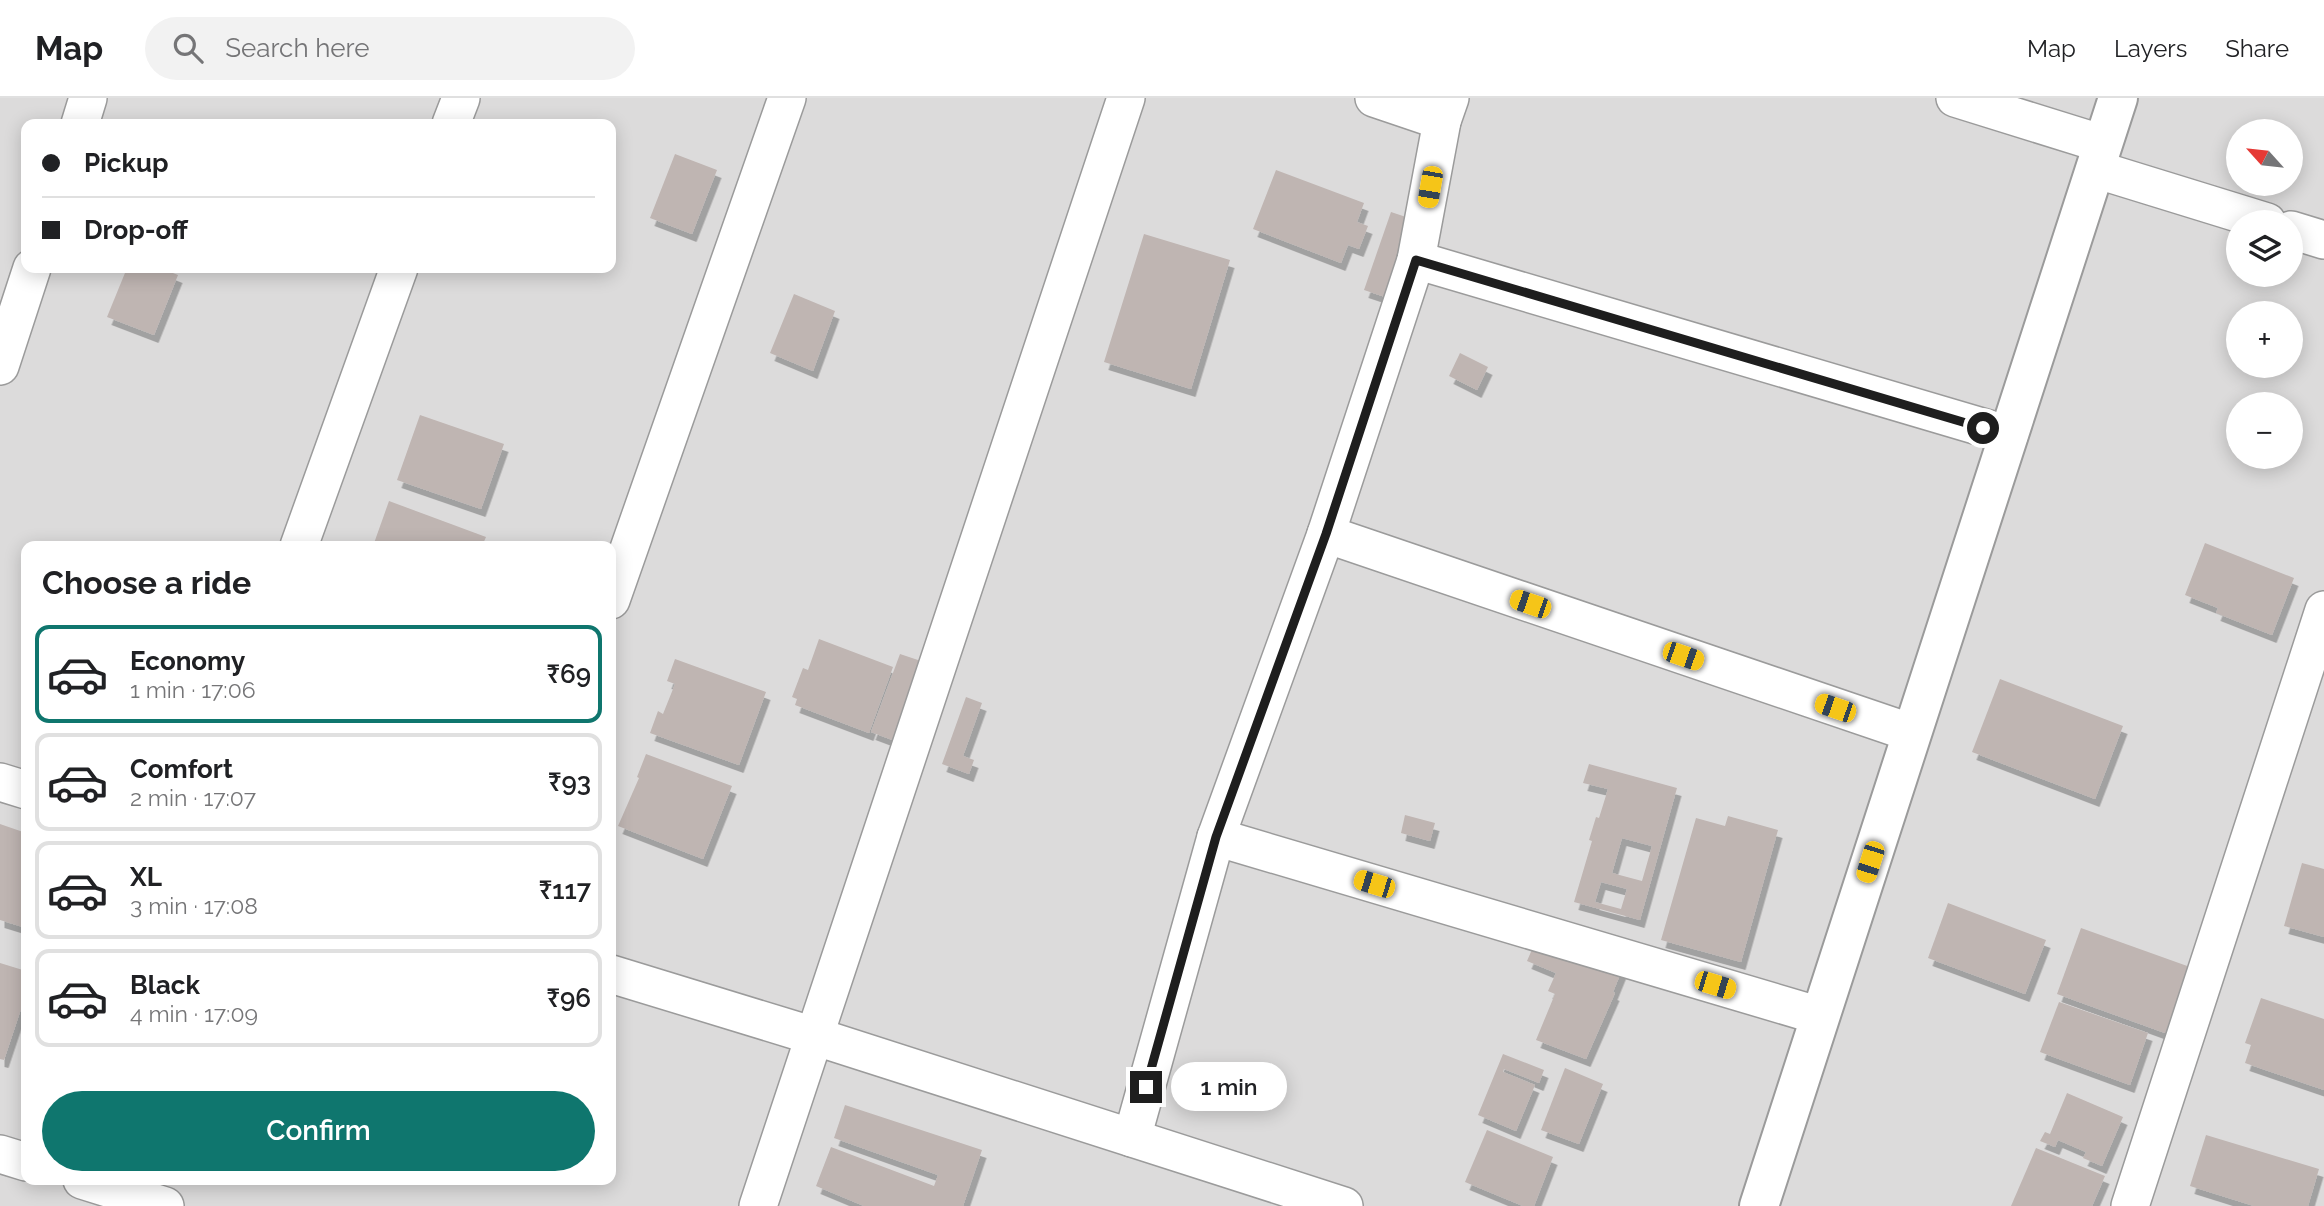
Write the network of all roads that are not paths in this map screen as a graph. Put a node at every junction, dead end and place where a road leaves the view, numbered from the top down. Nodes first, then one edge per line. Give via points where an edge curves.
1 (89, 98) edge
2 (461, 98) edge
3 (788, 98) edge
4 (1126, 98) edge
5 (1374, 98) edge
6 (1955, 98) edge
7 (2118, 98) edge
8 (1446, 110) edge
9 (82, 119) edge
10 (453, 119) edge
11 (2099, 156) junction
12 (2236, 210) edge
13 (2303, 234) edge
14 (2324, 240) edge
15 (1416, 260) junction
16 (30, 273) edge
17 (397, 273) edge
18 (0, 366) edge
19 (2009, 435) junction
20 (1326, 534) junction
21 (301, 541) edge
22 (616, 586) edge
23 (2324, 610) edge
24 (1912, 733) junction
25 (0, 782) edge
26 (21, 788) edge
27 (1216, 837) junction
28 (616, 976) edge
29 (1821, 1016) junction
30 (814, 1036) junction
31 (1132, 1138) junction
32 (0, 1154) edge
33 (21, 1160) edge
34 (98, 1185) edge
35 (166, 1206) edge
36 (758, 1206) edge
37 (1344, 1206) edge
38 (1759, 1206) edge
39 (2130, 1206) edge

1 - 9 street
2 - 10 street
3 - 22 street
4 - 30 street
5 - 8 street
6 - 11 street
7 - 11 street
8 - 15 street
11 - 12 street
11 - 19 street
13 - 14 street
15 - 19 street
15 - 20 street
16 - 18 street
17 - 21 street
19 - 24 street
20 - 24 street
20 - 27 street
23 - 39 street
24 - 29 street
25 - 26 street
27 - 29 street
27 - 31 street
28 - 30 street
29 - 38 street
30 - 31 street
30 - 36 street
31 - 37 street
32 - 33 street
34 - 35 street

